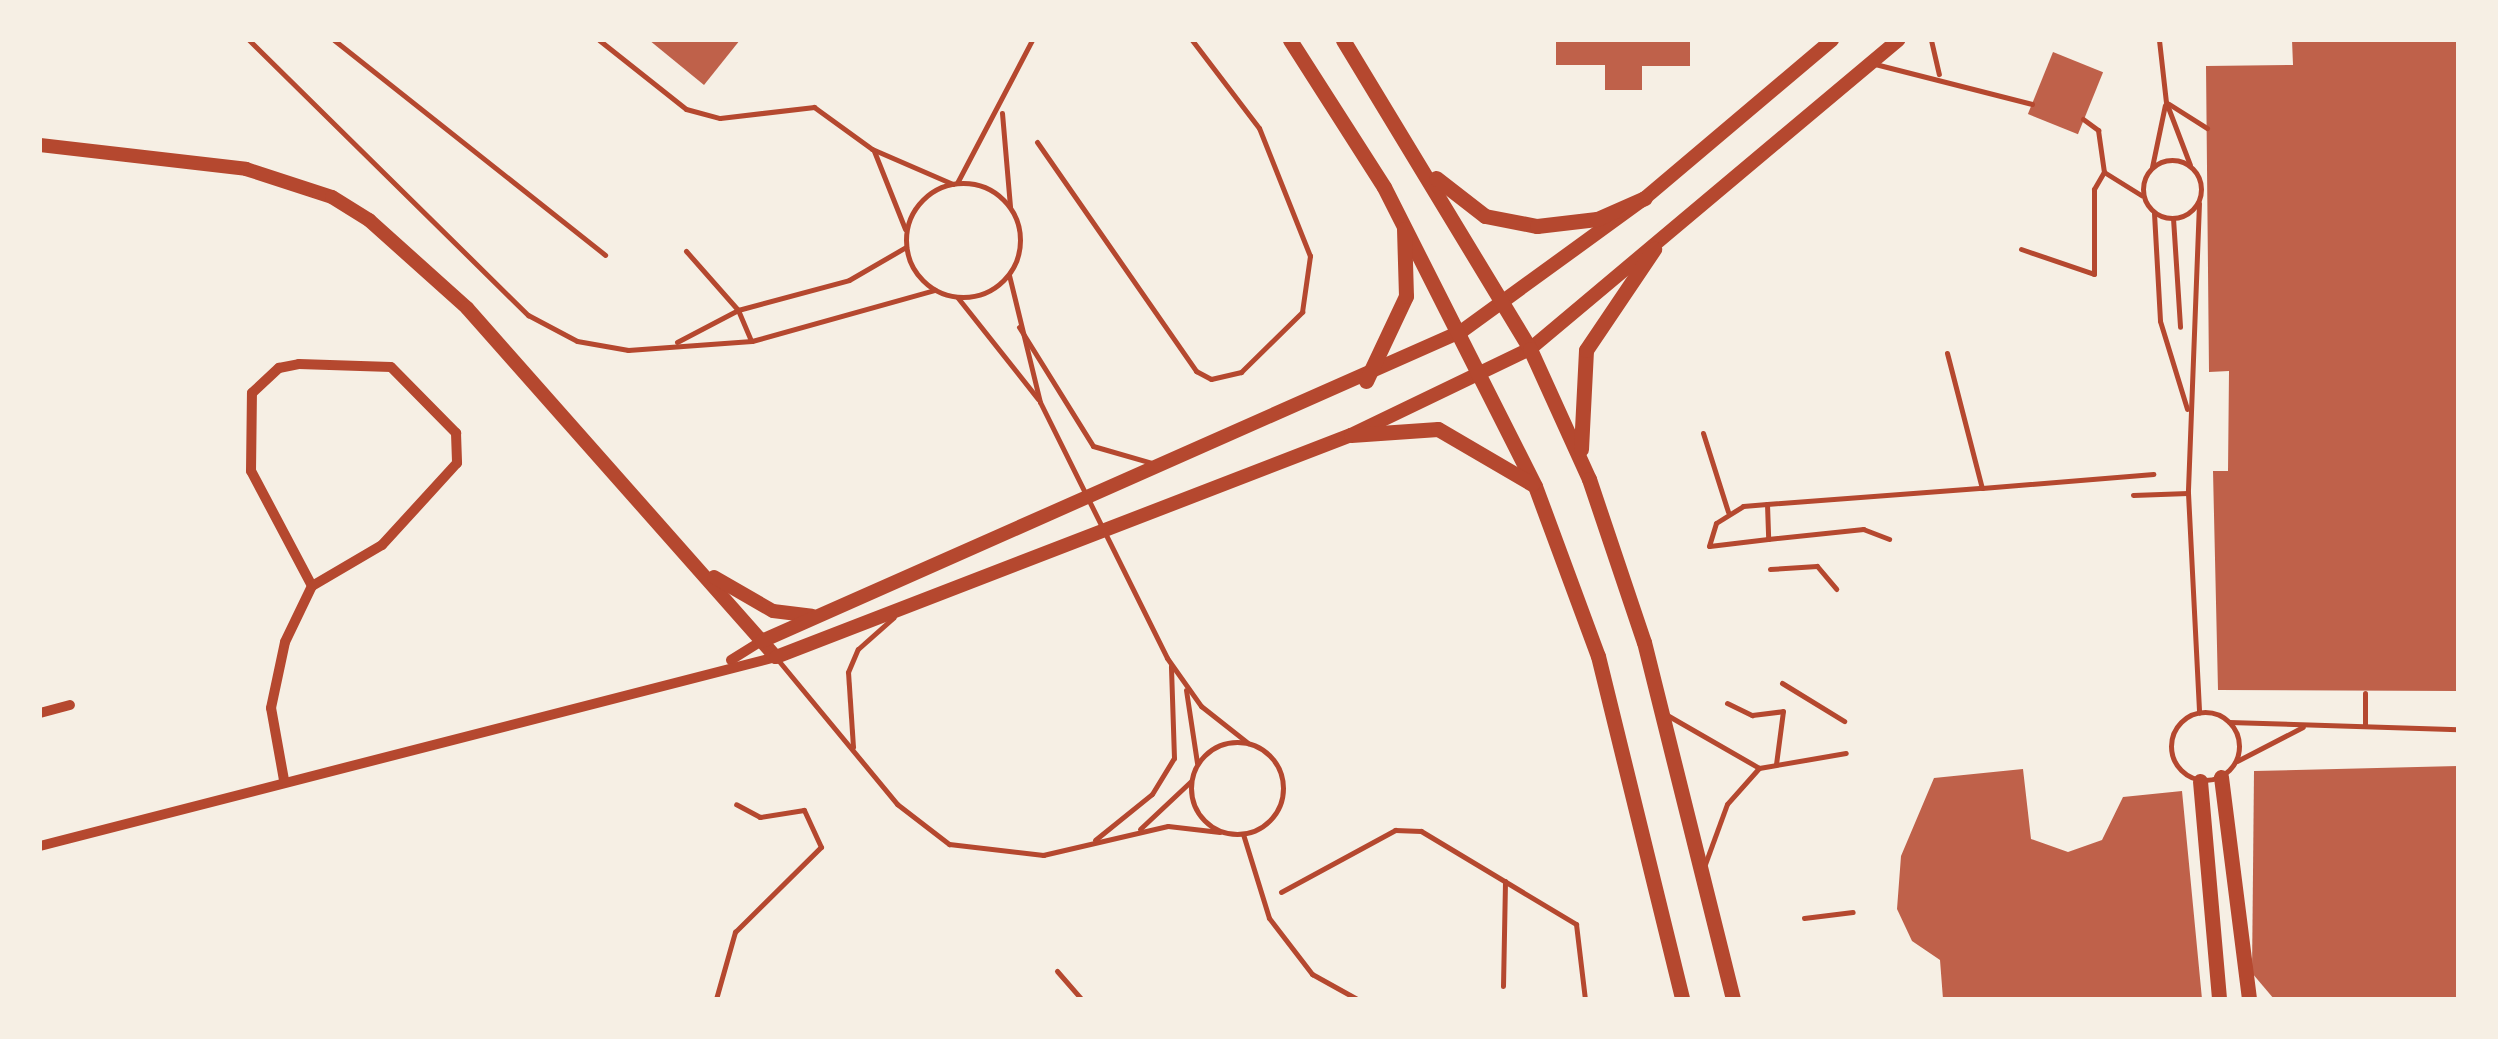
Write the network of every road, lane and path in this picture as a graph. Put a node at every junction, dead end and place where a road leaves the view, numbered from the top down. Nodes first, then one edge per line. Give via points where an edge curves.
1 (249, 40) edge
2 (334, 40) edge
3 (599, 40) edge
4 (1032, 40) edge
5 (1192, 40) edge
6 (1290, 40) edge
7 (1343, 40) edge
8 (1832, 40) edge
9 (1898, 40) edge
10 (1930, 40) edge
11 (2160, 40) edge
12 (1872, 63) junction
13 (1940, 74) junction
14 (2166, 102) junction
15 (2032, 104) dead end
16 (1002, 110) junction
17 (2083, 120) dead end
18 (2207, 128) dead end
19 (1036, 142) dead end
20 (40, 145) edge
21 (872, 149) junction
22 (1420, 161) junction
23 (2190, 165) junction
24 (2152, 167) junction
25 (2104, 172) junction
26 (955, 184) junction
27 (2143, 196) junction
28 (1645, 198) junction
29 (2198, 202) junction
30 (1010, 208) junction
31 (2154, 213) junction
32 (2173, 218) junction
33 (1404, 224) junction
34 (906, 233) junction
35 (906, 247) junction
36 (1654, 249) junction
37 (2021, 249) dead end
38 (686, 251) dead end
39 (605, 255) dead end
40 (1009, 275) junction
41 (935, 290) junction
42 (958, 298) junction
43 (1505, 306) junction
44 (738, 310) junction
45 (1017, 325) junction
46 (2180, 327) dead end
47 (1462, 331) junction
48 (752, 342) junction
49 (674, 344) junction
50 (1530, 349) junction
51 (1947, 354) dead end
52 (1483, 371) junction
53 (1366, 381) junction
54 (1040, 402) junction
55 (2188, 412) junction
56 (1703, 432) dead end
57 (1351, 435) junction
58 (1182, 461) junction
59 (2152, 474) dead end
60 (1590, 479) junction
61 (1535, 486) junction
62 (1982, 488) junction
63 (2188, 493) junction
64 (2133, 495) dead end
65 (1767, 504) junction
66 (1728, 512) junction
67 (1768, 539) junction
68 (1889, 540) dead end
69 (689, 559) junction
70 (1770, 569) dead end
71 (312, 586) junction
72 (1836, 590) dead end
73 (900, 612) junction
74 (814, 616) junction
75 (762, 641) junction
76 (776, 657) junction
77 (726, 663) junction
78 (1171, 666) junction
79 (1184, 682) junction
80 (1782, 683) dead end
81 (2365, 693) dead end
82 (1727, 703) dead end
83 (70, 706) dead end
84 (1661, 711) junction
85 (2199, 712) junction
86 (40, 713) edge
87 (1844, 721) dead end
88 (2229, 722) junction
89 (2306, 726) junction
90 (2365, 727) junction
91 (2458, 729) edge
92 (1248, 743) junction
93 (854, 751) junction
94 (1846, 753) dead end
95 (2236, 762) junction
96 (1776, 764) junction
97 (1197, 765) junction
98 (1759, 768) junction
99 (2221, 777) junction
100 (284, 780) junction
101 (1191, 780) junction
102 (2200, 781) junction
103 (736, 804) dead end
104 (1138, 831) junction
105 (1220, 832) junction
106 (1243, 834) junction
107 (1092, 842) junction
108 (40, 846) edge
109 (1702, 874) junction
110 (1505, 881) junction
111 (1281, 892) dead end
112 (1853, 912) dead end
113 (1804, 918) dead end
114 (1056, 971) dead end
115 (1503, 986) dead end
116 (716, 999) edge
117 (1082, 999) edge
118 (1357, 999) edge
119 (1585, 999) edge
120 (1682, 999) edge
121 (1733, 999) edge
122 (2219, 999) edge
123 (2249, 999) edge

1 - 49 lane via 528,316 604,348
2 - 39 lane
3 - 21 lane via 686,109 720,118 814,106
4 - 16 lane
5 - 19 lane via 1259,128 1310,256 1302,312 1240,372 1211,379 1196,371
6 - 33 main road
7 - 22 main road
8 - 28 street
9 - 12 street
10 - 13 lane
11 - 14 lane
12 - 13 lane
12 - 36 street
13 - 15 lane
14 - 18 lane
14 - 23 lane
14 - 24 lane
16 - 26 lane
16 - 30 lane
17 - 25 lane via 2098,130
20 - 69 street via 246,169 332,197 369,220 467,308
21 - 26 lane
21 - 34 lane
22 - 28 main road via 1466,206 1508,222 1566,224
22 - 43 main road
23 - 24 lane
23 - 29 lane via 2201,182
24 - 27 lane
25 - 27 lane
25 - 37 lane via 2094,189 2094,274
26 - 30 lane via 987,190
26 - 34 lane via 921,201
27 - 31 lane
28 - 43 street
29 - 32 lane
29 - 55 lane
30 - 40 lane via 1020,242
31 - 32 lane
31 - 55 lane via 2172,382
32 - 46 lane
33 - 47 main road
33 - 53 main road via 1406,296
34 - 35 lane
35 - 41 lane
35 - 44 lane via 809,296
36 - 50 street
36 - 60 main road via 1586,350 1578,437
38 - 44 lane
40 - 42 lane
40 - 45 lane
41 - 42 lane
41 - 48 lane
42 - 54 lane
43 - 47 street
43 - 50 main road
44 - 48 lane
44 - 49 lane
45 - 54 lane
45 - 58 lane via 1093,446 1122,460
47 - 52 main road
47 - 53 street
48 - 49 lane
50 - 52 street
50 - 60 main road
51 - 62 lane
52 - 57 street
52 - 61 main road
53 - 58 street
54 - 78 lane
55 - 63 lane
56 - 66 lane
57 - 61 main road via 1438,429
57 - 73 street
58 - 74 street
59 - 62 lane
60 - 84 main road
61 - 120 main road via 1598,656
62 - 65 lane
63 - 64 lane
63 - 85 lane
65 - 66 lane
65 - 67 lane
66 - 67 lane via 1709,546
67 - 68 lane via 1863,529
69 - 74 street via 748,601
69 - 75 street
70 - 72 lane via 1816,566
71 - 71 street via 251,471 252,394 278,368 298,364 391,368 456,433 457,463 382,545
71 - 100 street via 285,642 271,708
73 - 76 street
73 - 93 lane via 868,638 848,672
74 - 75 street
75 - 76 street
75 - 77 street
76 - 77 street
76 - 93 lane
77 - 100 street
78 - 79 lane
78 - 107 lane via 1174,758 1152,794
79 - 92 lane
79 - 97 lane
80 - 87 lane
81 - 90 lane
82 - 96 lane via 1752,715 1783,711
83 - 86 street
84 - 98 lane via 1715,750
84 - 109 main road
85 - 88 lane
85 - 102 lane via 2170,742 2174,762
88 - 89 lane
88 - 95 lane
89 - 90 lane
89 - 95 lane
90 - 91 lane
92 - 97 lane via 1220,745
92 - 106 lane via 1273,758 1284,785 1277,813
93 - 107 lane via 898,804 949,844 1043,855
94 - 96 lane
95 - 99 lane
96 - 98 lane
97 - 101 lane
98 - 109 lane via 1727,804
99 - 102 lane
99 - 123 main road
100 - 108 street
101 - 104 lane
101 - 105 lane via 1197,811
102 - 122 main road
103 - 116 lane via 760,817 804,810 820,847 735,932
104 - 105 lane
104 - 107 lane
105 - 106 lane
106 - 118 lane via 1269,918 1312,974
109 - 121 main road
110 - 111 lane via 1408,829
110 - 115 lane
110 - 119 lane via 1576,924
112 - 113 lane
114 - 117 lane

